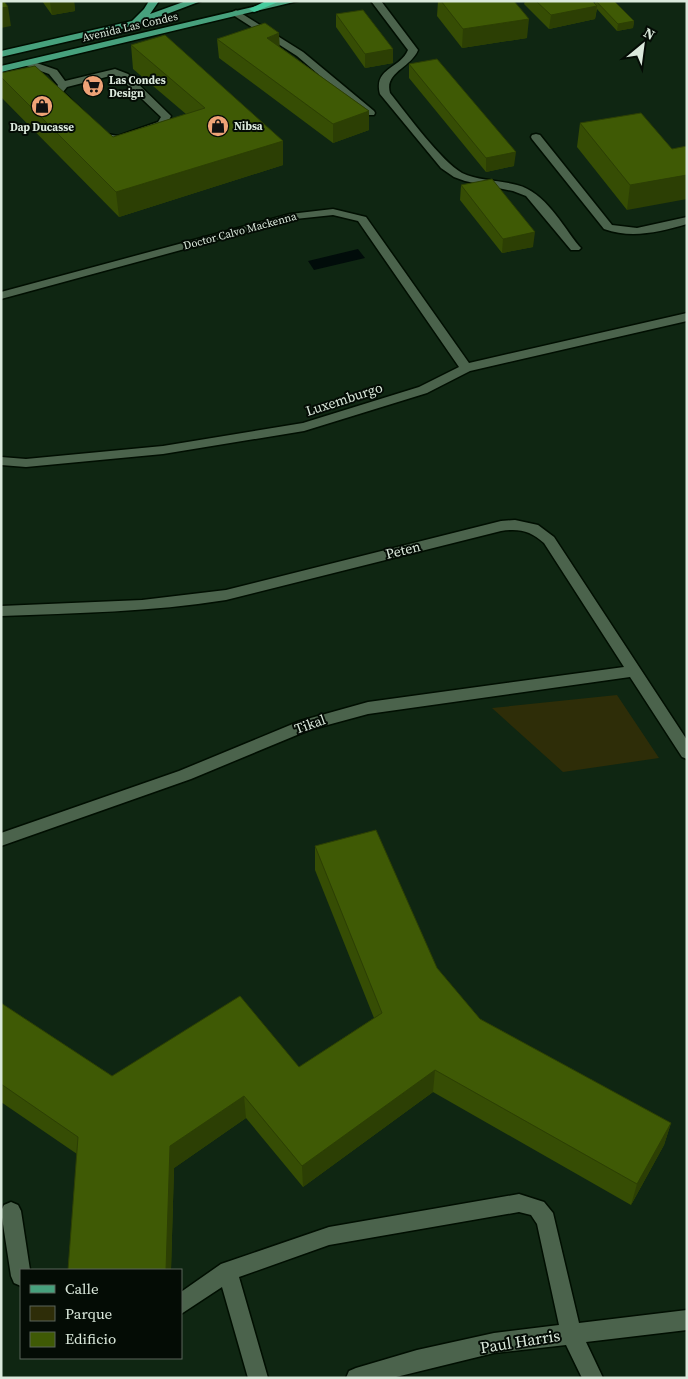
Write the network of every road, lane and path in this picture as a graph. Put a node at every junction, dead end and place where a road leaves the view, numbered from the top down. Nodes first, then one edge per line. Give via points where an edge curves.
1 (154, 1) edge
2 (196, 1) edge
3 (275, 1) edge
4 (293, 1) edge
5 (376, 1) edge
6 (254, 9) junction
7 (236, 13) junction
8 (135, 23) junction
9 (1, 54) edge
10 (28, 62) junction
11 (1, 69) edge
12 (63, 85) junction
13 (370, 113) edge
14 (536, 137) dead end
15 (687, 220) edge
16 (575, 248) dead end
17 (1, 296) edge
18 (687, 317) edge
19 (466, 368) junction
20 (1, 461) edge
21 (1, 610) edge
22 (634, 672) junction
23 (687, 753) edge
24 (1, 840) edge
25 (11, 1211) dead end
26 (20, 1270) edge
27 (228, 1271) junction
28 (182, 1303) edge
29 (687, 1320) edge
30 (571, 1333) junction
31 (258, 1378) edge
32 (356, 1378) edge
33 (593, 1378) edge

1 - 8 main road
2 - 8 main road, Avenida Las Condes
3 - 6 highway
4 - 6 main road, Avenida Las Condes
5 - 16 street via 414,50 411,57 385,78 382,88 385,94 445,166 469,179 530,194
6 - 7 main road, Avenida Las Condes
7 - 10 main road, Avenida Las Condes
7 - 13 street via 300,54
8 - 9 main road, Avenida Las Condes
10 - 11 main road, Avenida Las Condes
10 - 12 street via 53,72
12 - 12 street via 58,92 104,136 119,139 162,124 166,116 124,76 115,72
14 - 15 street via 608,227 621,231 649,230
17 - 19 street, Doctor Calvo Mackenna via 294,216 333,212 362,219
18 - 19 street, Luxemburgo
19 - 20 street, Luxemburgo via 423,390 304,427 164,450 26,463
21 - 22 street, Peten via 193,601 501,526 519,525 536,530 549,540
22 - 23 street, Peten
22 - 24 street, Tikal via 337,715 185,775
25 - 26 street
27 - 28 street
27 - 30 street via 329,1236 519,1203 537,1208 546,1220
27 - 31 street
29 - 30 street, Paul Harris
30 - 32 street, Paul Harris via 494,1343
30 - 33 street

